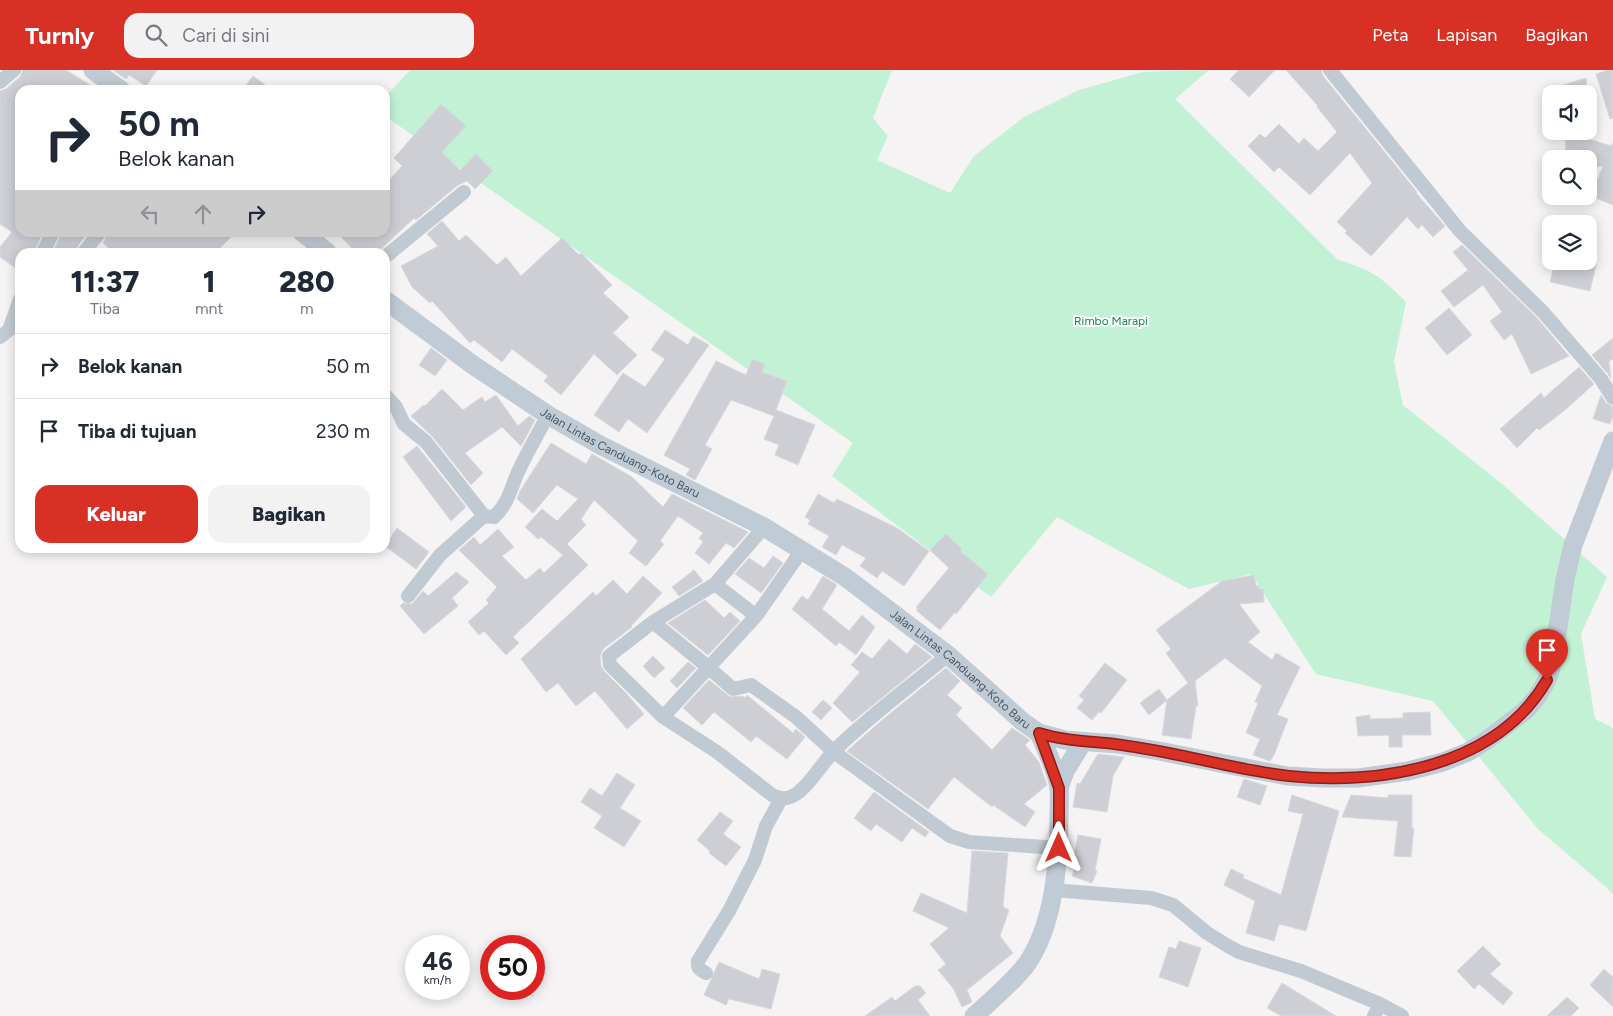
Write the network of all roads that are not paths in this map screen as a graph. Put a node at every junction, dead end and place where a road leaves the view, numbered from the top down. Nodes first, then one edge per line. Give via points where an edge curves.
1 (14, 70) edge
2 (93, 70) edge
3 (1330, 70) edge
4 (0, 82) edge
5 (114, 85) edge
6 (464, 192) dead end
7 (96, 237) edge
8 (308, 237) edge
9 (87, 248) edge
10 (321, 248) edge
11 (390, 253) edge
12 (390, 304) edge
13 (15, 313) edge
14 (0, 337) edge
15 (1613, 398) edge
16 (390, 400) edge
17 (548, 415) junction
18 (1613, 441) edge
19 (484, 516) junction
20 (764, 527) junction
21 (802, 550) junction
22 (715, 584) junction
23 (408, 596) dead end
24 (756, 616) junction
25 (653, 622) junction
26 (948, 655) junction
27 (708, 667) junction
28 (664, 717) junction
29 (1039, 733) junction
30 (1083, 742) junction
31 (834, 752) junction
32 (1059, 788) junction
33 (781, 799) junction
34 (1059, 848) junction
35 (1054, 890) junction
36 (706, 973) dead end
37 (1377, 1010) edge
38 (974, 1016) edge
39 (1402, 1016) edge

1 - 4 street
2 - 5 main road
3 - 15 street via 1460,231 1543,312
6 - 11 street
7 - 9 street
8 - 10 main road
12 - 17 main road, Jalan Lintas Canduang-Koto Baru via 472,365
13 - 14 street via 9,330
16 - 19 street via 404,424 426,442
17 - 19 street via 502,510 494,517
17 - 20 main road, Jalan Lintas Canduang-Koto Baru via 600,445
18 - 30 main road, Jalan Lintas Canduang-Koto Baru via 1573,545 1547,680 1526,710 1468,752 1408,771 1358,778 1323,778 1287,776 1117,744
19 - 23 street via 440,555
20 - 21 main road, Jalan Lintas Canduang-Koto Baru
20 - 22 street
21 - 24 street
21 - 26 main road, Jalan Lintas Canduang-Koto Baru via 845,577
22 - 24 street
22 - 25 street
24 - 27 street
25 - 27 street
25 - 28 street via 608,656 610,665
26 - 29 main road, Jalan Lintas Canduang-Koto Baru
26 - 31 street
27 - 28 street
27 - 31 street via 733,689 751,685 796,717
28 - 33 street
29 - 30 main road, Jalan Lintas Canduang-Koto Baru
29 - 32 main road
30 - 32 main road via 1065,771
31 - 33 street via 799,792
31 - 34 street via 950,836 969,842
32 - 34 main road
33 - 36 street via 729,911 698,961 700,971
34 - 35 main road
35 - 37 street via 1151,898 1173,905 1207,933 1239,952 1301,971
35 - 38 main road via 1046,921 1026,965
37 - 39 street

